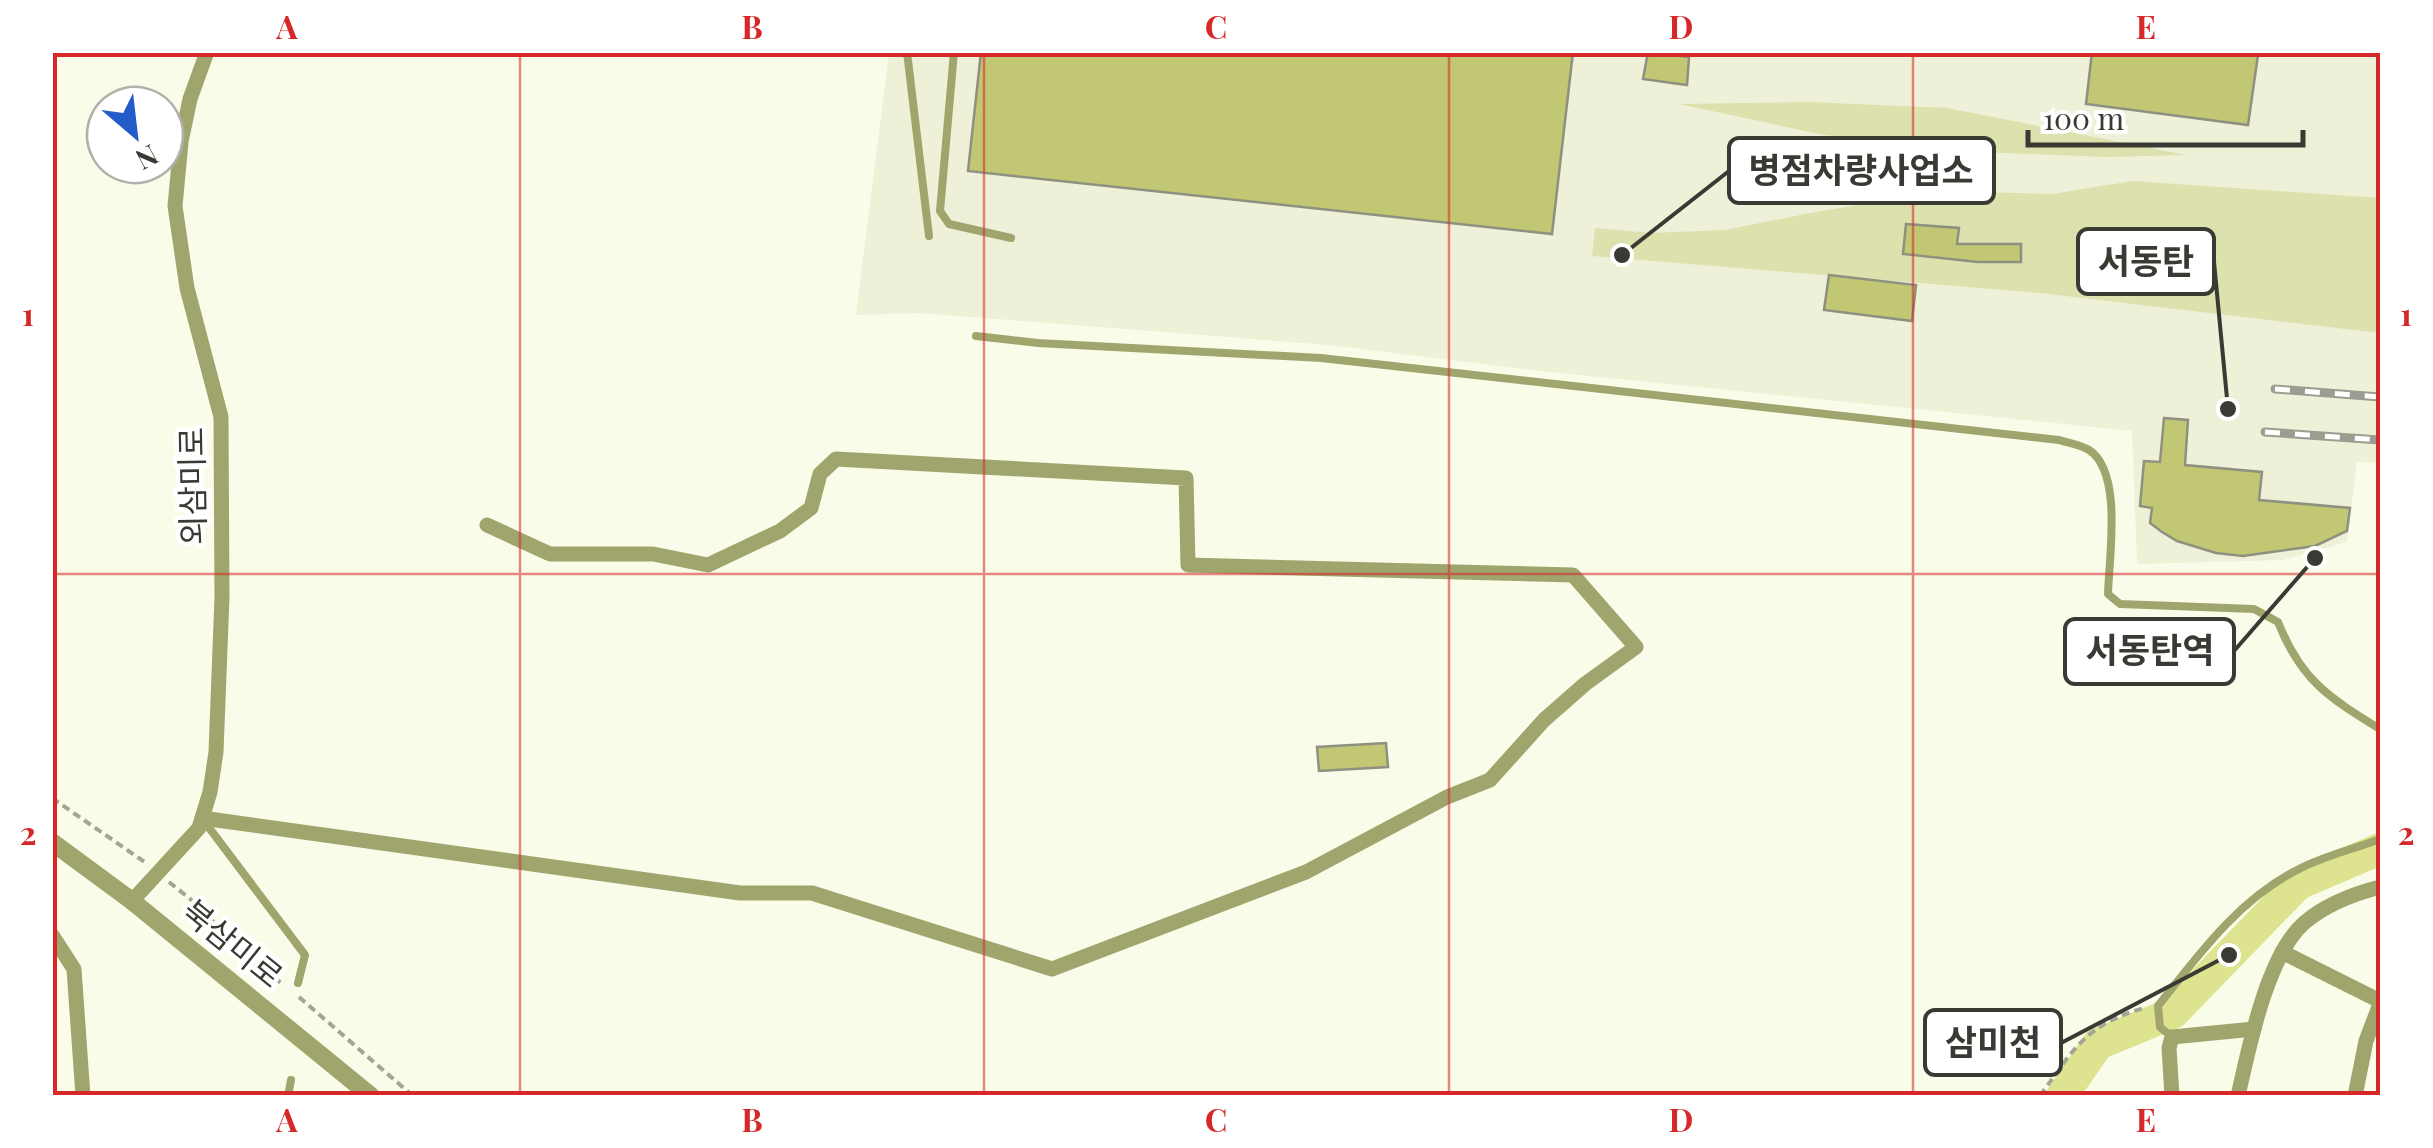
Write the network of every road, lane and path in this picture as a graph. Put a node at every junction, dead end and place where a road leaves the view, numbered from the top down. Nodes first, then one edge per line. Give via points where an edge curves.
1 (207, 52) edge
2 (907, 52) edge
3 (954, 52) edge
4 (929, 236) dead end
5 (1012, 238) dead end
6 (976, 336) dead end
7 (487, 525) dead end
8 (2380, 729) edge
9 (52, 798) edge
10 (202, 818) junction
11 (2380, 839) edge
12 (52, 842) edge
13 (158, 872) junction
14 (2380, 886) edge
15 (132, 901) junction
16 (52, 934) edge
17 (2282, 952) junction
18 (298, 983) dead end
19 (2380, 1002) edge
20 (2158, 1008) junction
21 (2254, 1029) junction
22 (2166, 1032) junction
23 (291, 1080) dead end
24 (83, 1096) edge
25 (288, 1096) edge
26 (372, 1096) edge
27 (413, 1096) edge
28 (2040, 1096) edge
29 (2172, 1096) edge
30 (2238, 1096) edge
31 (2355, 1096) edge

1 - 10 street, 외삼미로 via 184,128 175,206 221,418 216,752
2 - 4 lane
3 - 5 lane via 940,212 950,224
6 - 8 lane via 1321,358 2059,440 2088,449 2110,485 2108,594 2120,604 2254,609 2278,622 2291,654 2318,687
7 - 10 street via 550,554 654,554 708,565 780,531 811,508 820,474 836,459 1186,478 1188,565 1574,575 1636,647 1544,720 1490,780 1306,872 1052,968 812,893 740,893
9 - 13 path
10 - 13 street, 외삼미로
10 - 18 lane via 304,955
11 - 20 lane via 2300,868 2264,890 2206,945
12 - 15 street, 북삼미로
13 - 15 street, 외삼미로
13 - 27 path via 204,910 235,949
14 - 17 street via 2329,904
15 - 26 street, 북삼미로
16 - 24 street via 74,968
17 - 19 street
17 - 21 street
19 - 31 street
20 - 22 lane
20 - 28 path via 2105,1021 2074,1047
21 - 22 street
21 - 30 street
22 - 29 street
23 - 25 lane

